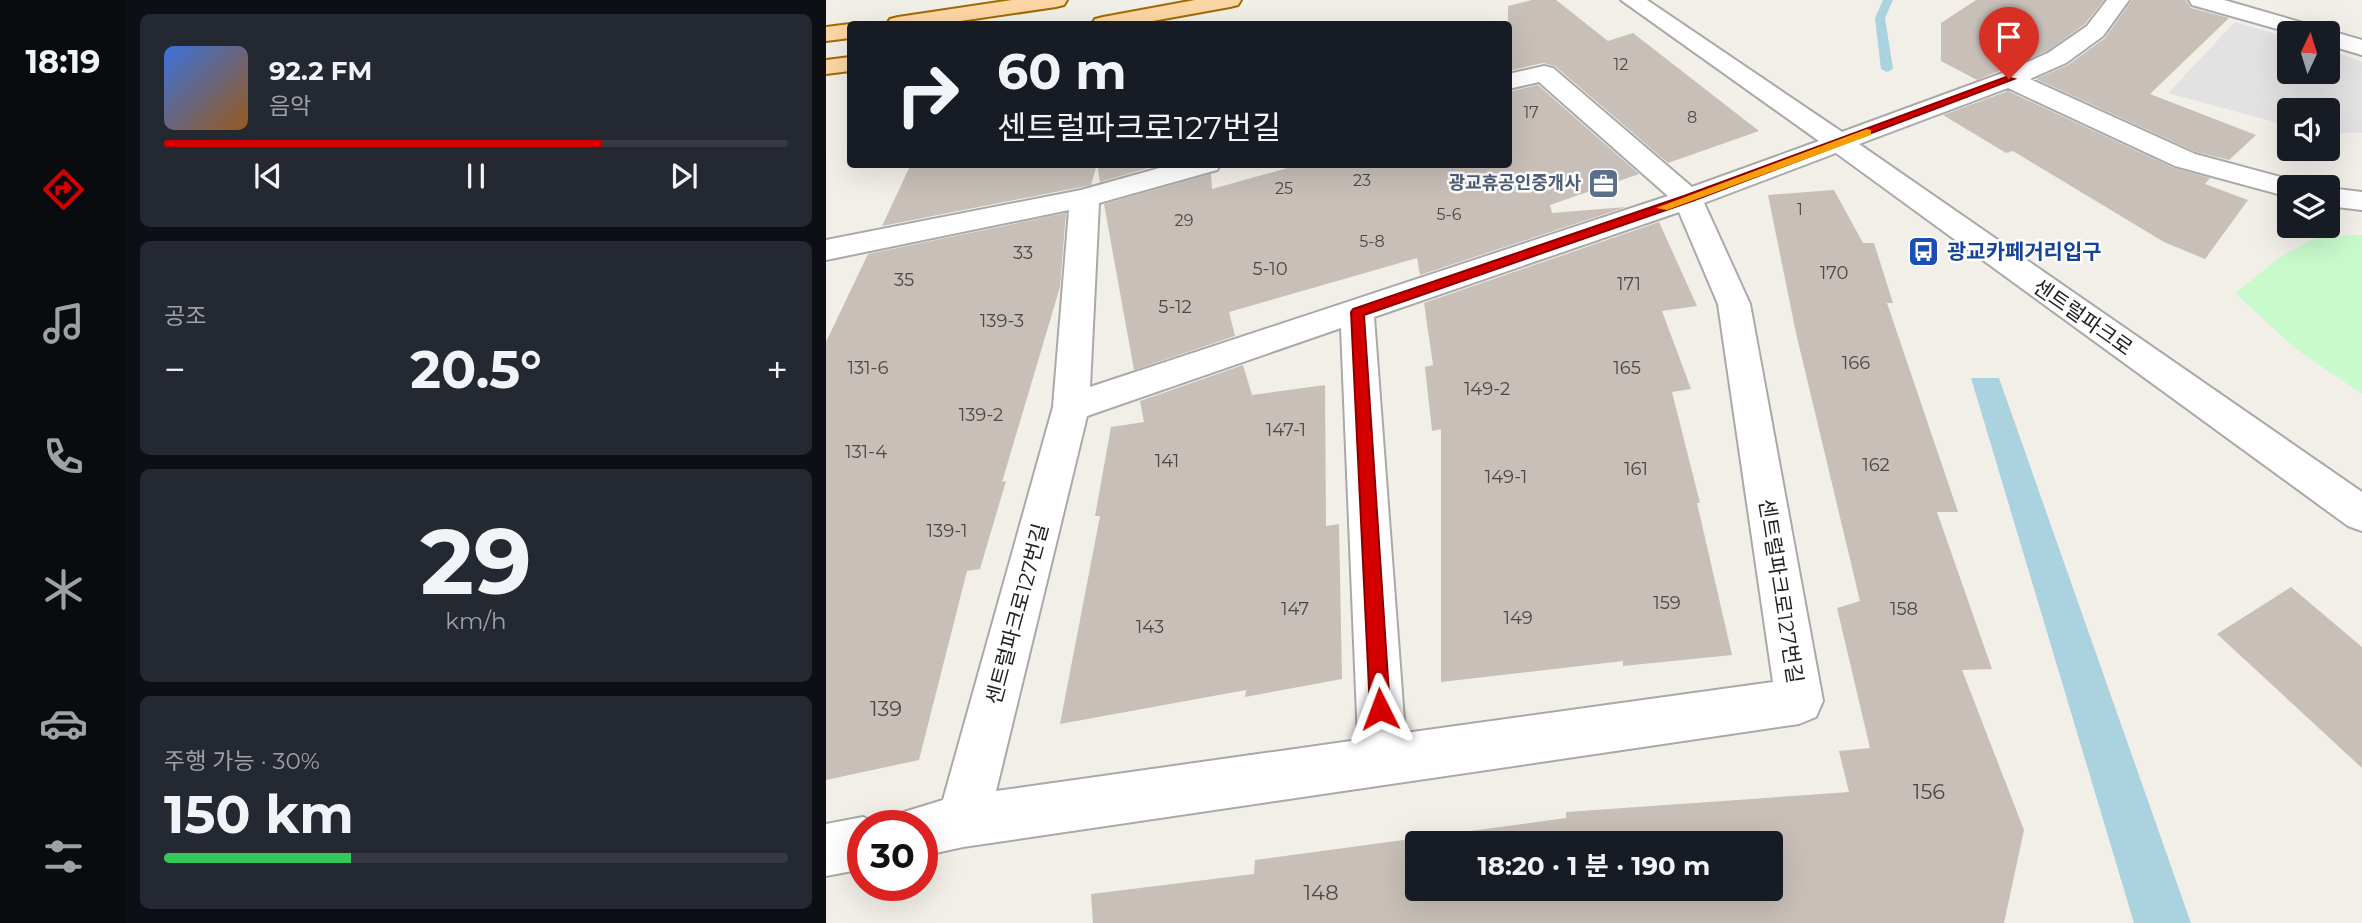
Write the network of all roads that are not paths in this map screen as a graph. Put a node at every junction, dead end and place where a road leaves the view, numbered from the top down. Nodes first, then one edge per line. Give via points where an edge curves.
1 (1056, 0) edge
2 (1230, 0) edge
3 (1632, 0) edge
4 (2118, 0) edge
5 (2200, 0) edge
6 (918, 21) edge
7 (1120, 21) edge
8 (2277, 22) edge
9 (847, 31) edge
10 (826, 34) edge
11 (2340, 41) edge
12 (2362, 48) edge
13 (847, 64) edge
14 (826, 67) edge
15 (2009, 79) junction
16 (1512, 81) edge
17 (1842, 142) junction
18 (1193, 168) edge
19 (2277, 185) edge
20 (1085, 198) junction
21 (2340, 198) edge
22 (1688, 199) junction
23 (2362, 201) edge
24 (830, 255) edge
25 (1357, 312) junction
26 (1071, 407) junction
27 (2362, 514) edge
28 (1383, 762) junction
29 (963, 821) junction
30 (938, 826) edge
31 (847, 846) edge
32 (826, 850) edge

1 - 6 main road
2 - 7 main road
3 - 17 street, 센트럴파크로
4 - 15 street via 2095,31 2057,58
5 - 8 street
9 - 10 main road
11 - 12 street
13 - 14 main road
15 - 17 street
15 - 19 street via 2185,160
16 - 22 street, 센트럴파크로127번길 via 1544,73
17 - 22 street
17 - 27 street, 센트럴파크로
18 - 20 street
20 - 24 street
20 - 26 street, 센트럴파크로127번길
21 - 23 street
22 - 25 street
22 - 28 street, 센트럴파크로127번길 via 1734,304 1799,701
25 - 26 street
25 - 28 street
26 - 29 street, 센트럴파크로127번길
28 - 29 street, 센트럴파크로127번길
29 - 30 street, 센트럴파크로127번길
31 - 32 street

